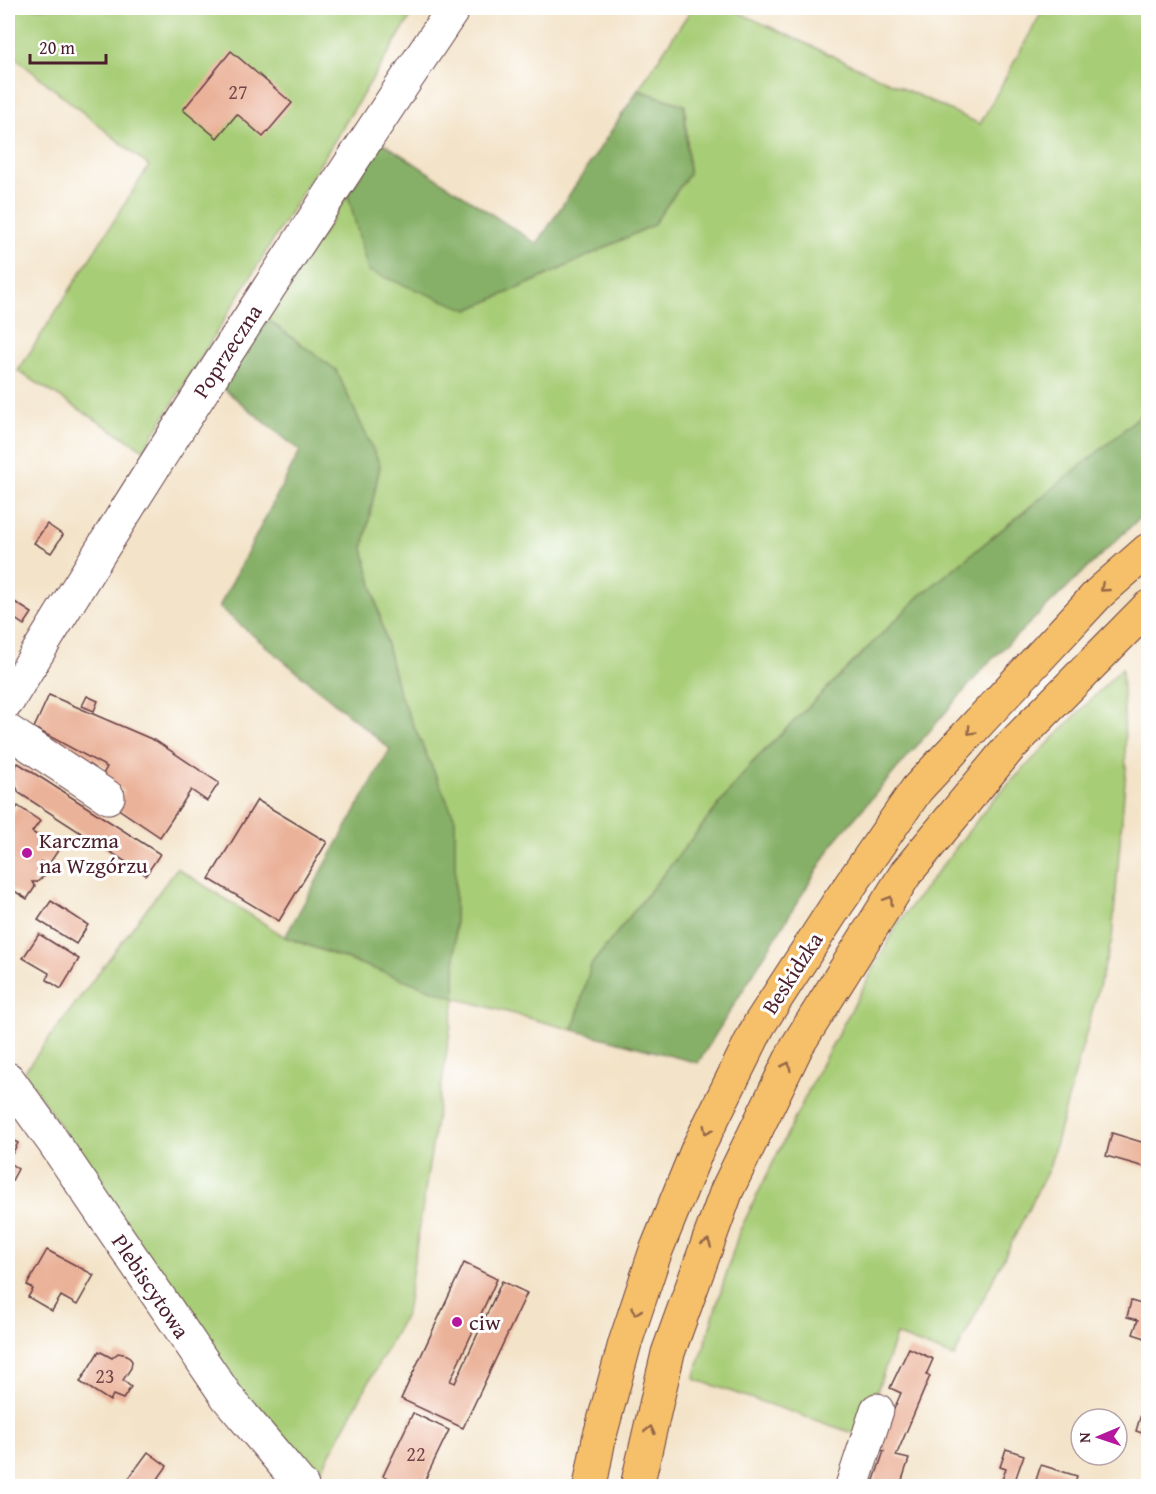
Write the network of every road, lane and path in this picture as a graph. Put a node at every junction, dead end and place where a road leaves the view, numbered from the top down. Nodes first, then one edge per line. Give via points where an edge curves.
1 (454, 8) edge
2 (1149, 550) edge
3 (1149, 607) edge
4 (8, 701) edge
5 (8, 731) edge
6 (108, 797) dead end
7 (8, 1079) edge
8 (877, 1410) dead end
9 (302, 1486) edge
10 (590, 1486) edge
11 (637, 1486) edge
12 (852, 1486) edge

1 - 4 street, Poprzeczna via 277,272 94,558
2 -> 10 main road, Beskidzka via 1098,594 917,789 759,1025 698,1148 655,1253 625,1343
11 -> 3 main road, Beskidzka via 668,1353 723,1201 797,1046 906,873 1009,748
5 - 6 street
7 - 9 street, Plebiscytowa via 227,1397
8 - 12 street

